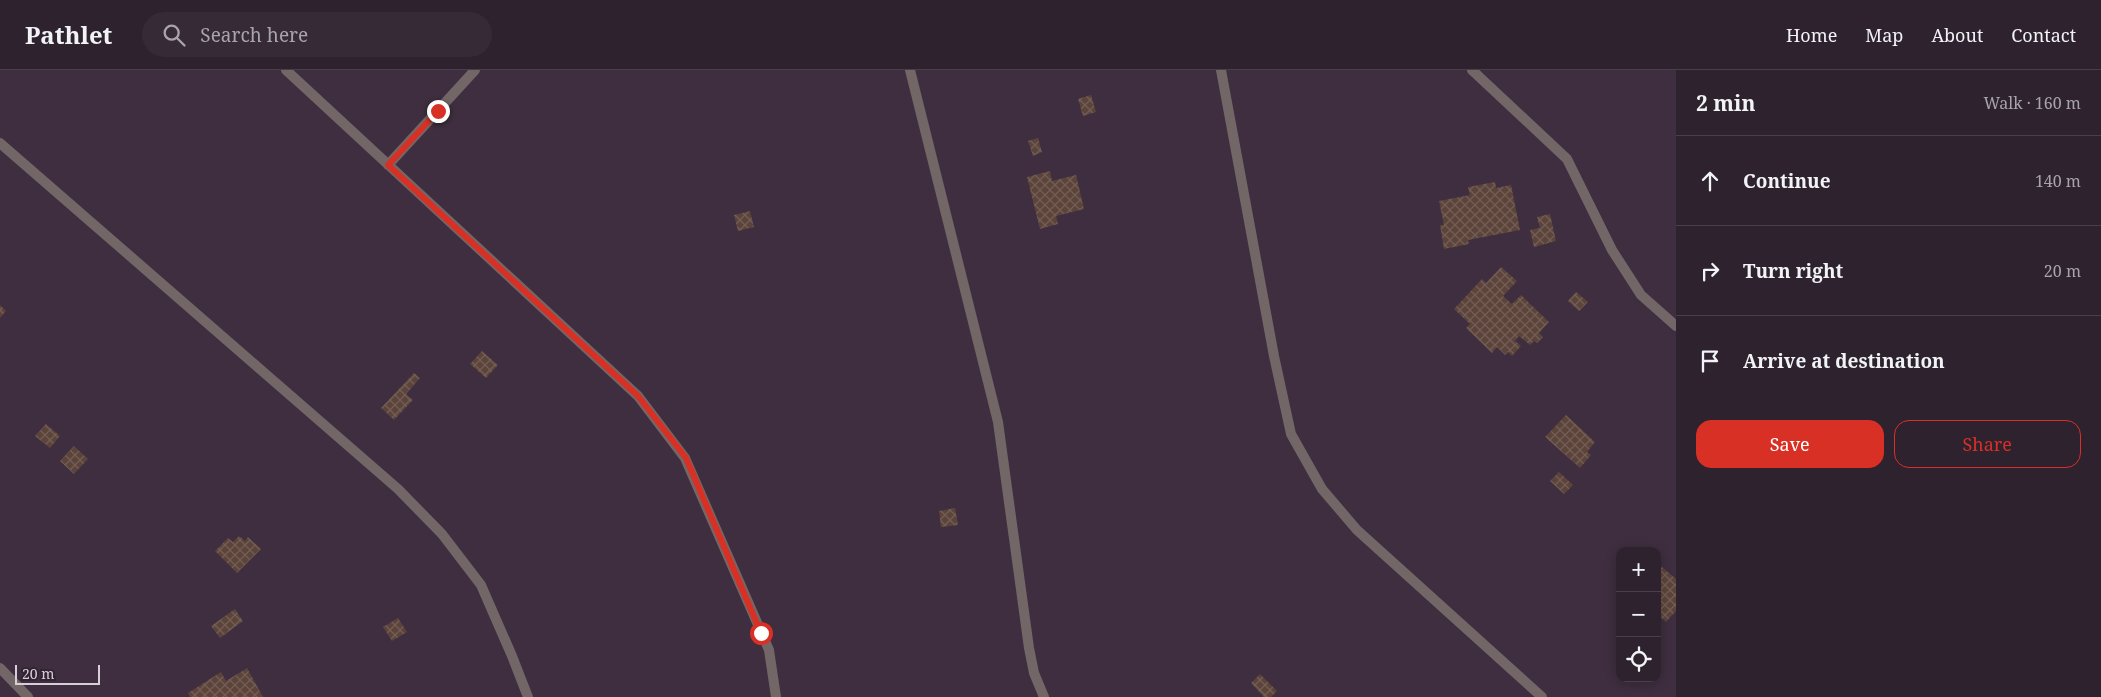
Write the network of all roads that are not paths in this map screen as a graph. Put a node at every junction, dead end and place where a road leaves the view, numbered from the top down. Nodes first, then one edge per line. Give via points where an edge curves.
1 (286, 70) edge
2 (476, 70) edge
3 (910, 70) edge
4 (1222, 70) edge
5 (1472, 70) edge
6 (0, 143) edge
7 (388, 165) junction
8 (1676, 326) edge
9 (0, 668) edge
10 (28, 697) edge
11 (528, 697) edge
12 (776, 697) edge
13 (1044, 697) edge
14 (1542, 697) edge

1 - 7 street
2 - 7 street
3 - 13 street via 998,422 1029,648 1034,673
4 - 14 street via 1291,434 1322,489 1357,530
5 - 8 street via 1567,158 1612,250 1641,295
6 - 11 street via 398,489 442,534 481,585
7 - 12 street via 638,396 686,458 768,650
9 - 10 street

